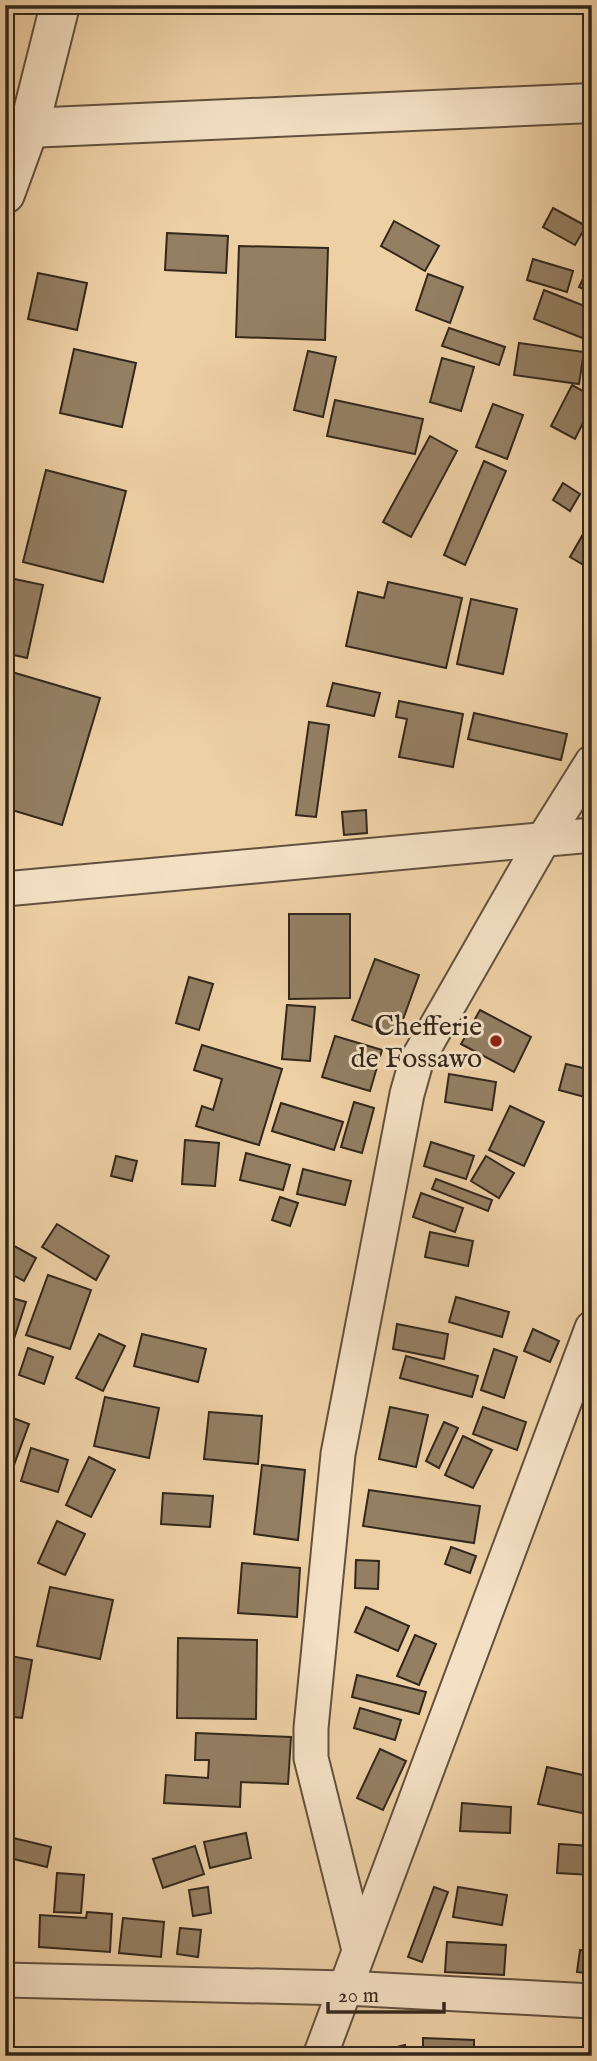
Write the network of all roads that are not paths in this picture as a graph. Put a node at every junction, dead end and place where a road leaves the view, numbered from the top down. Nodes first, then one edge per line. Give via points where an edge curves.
1 (60, 5) edge
2 (592, 103) edge
3 (17, 128) edge
4 (5, 194) edge
5 (592, 762) edge
6 (592, 835) edge
7 (543, 840) junction
8 (5, 890) edge
9 (592, 1328) edge
10 (359, 1950) junction
11 (5, 1980) edge
12 (346, 1987) junction
13 (592, 2001) edge
14 (321, 2055) edge

1 - 3 street
2 - 3 street
3 - 4 street
5 - 7 street
6 - 7 street
7 - 8 street
7 - 10 street via 416,1062 397,1138 338,1454 311,1758
9 - 10 street
10 - 12 street
11 - 12 street
12 - 13 street
12 - 14 street

